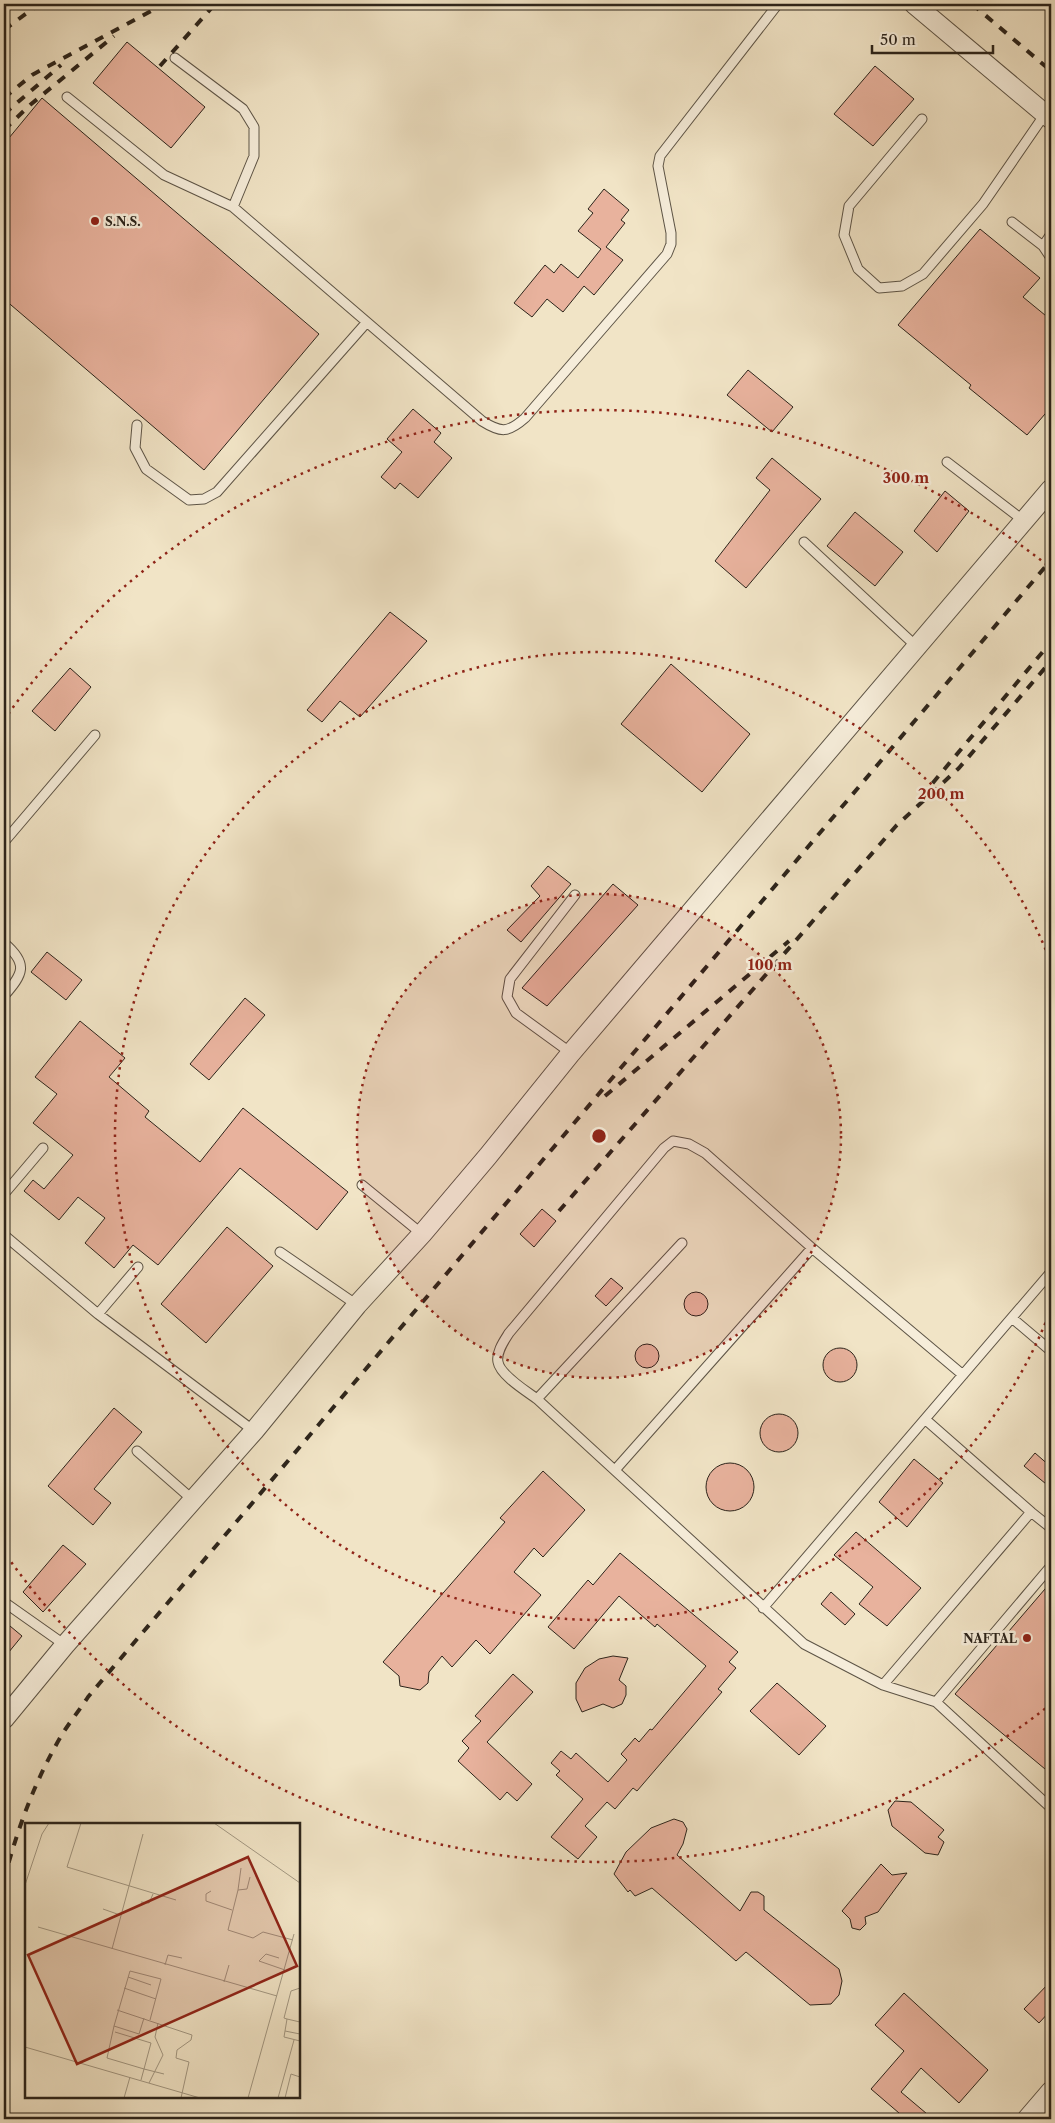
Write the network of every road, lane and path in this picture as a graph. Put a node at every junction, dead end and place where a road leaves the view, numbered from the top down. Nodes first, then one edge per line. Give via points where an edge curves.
1 (778, 4) edge
2 (914, 4) edge
3 (174, 58) dead end
4 (67, 97) dead end
5 (1048, 117) edge
6 (922, 119) dead end
7 (233, 207) junction
8 (1012, 222) dead end
9 (1051, 234) edge
10 (1043, 246) junction
11 (1051, 258) edge
12 (368, 322) junction
13 (137, 425) dead end
14 (947, 462) dead end
15 (1051, 489) edge
16 (1025, 522) junction
17 (804, 542) dead end
18 (916, 646) junction
19 (95, 735) dead end
20 (4, 842) edge
21 (575, 895) dead end
22 (4, 943) edge
23 (4, 996) edge
24 (571, 1053) junction
25 (43, 1148) dead end
26 (362, 1186) dead end
27 (4, 1194) edge
28 (422, 1234) junction
29 (6, 1240) edge
30 (682, 1243) dead end
31 (812, 1248) junction
32 (280, 1252) dead end
33 (138, 1267) dead end
34 (1051, 1272) edge
35 (357, 1305) junction
36 (98, 1314) junction
37 (1012, 1318) junction
38 (1051, 1350) edge
39 (963, 1375) junction
40 (537, 1399) junction
41 (926, 1420) junction
42 (254, 1431) junction
43 (137, 1451) dead end
44 (615, 1470) junction
45 (194, 1501) junction
46 (1032, 1512) junction
47 (1051, 1528) edge
48 (1051, 1566) edge
49 (4, 1602) edge
50 (763, 1608) junction
51 (65, 1645) junction
52 (884, 1686) junction
53 (936, 1702) junction
54 (4, 1719) edge
55 (1051, 1808) edge
56 (1051, 2091) edge
57 (1027, 2119) edge

1 - 12 lane via 660,156 658,166 671,233 667,254 513,428 497,430 482,421
2 - 5 street
3 - 7 lane via 243,109 254,128 254,156
4 - 7 lane via 164,175
5 - 6 lane via 983,204 923,274 902,286 879,288 858,269 844,236 849,206
7 - 12 lane
8 - 10 lane
9 - 10 lane
10 - 11 lane
12 - 13 lane via 217,492 204,498 189,500 146,469 135,448
14 - 16 lane
15 - 16 street
16 - 18 street
17 - 18 lane
18 - 24 street
19 - 20 lane
21 - 24 lane via 510,979 507,997 516,1013
22 - 23 lane via 16,953 21,965 19,978
24 - 28 street
25 - 27 lane
26 - 28 lane
28 - 35 street
29 - 36 lane
30 - 40 lane
31 - 39 lane
31 - 40 lane via 705,1153 673,1141 515,1326 499,1350 497,1361 503,1372
31 - 44 lane
32 - 35 lane
33 - 36 lane
34 - 37 lane
35 - 42 street
36 - 42 lane
37 - 38 lane
37 - 39 lane
39 - 41 lane
40 - 44 lane
41 - 46 lane
41 - 50 lane
42 - 45 street
43 - 45 lane
44 - 50 lane
45 - 51 street
46 - 47 lane
46 - 52 lane
48 - 53 lane
49 - 51 lane
50 - 52 lane via 804,1644
51 - 54 street
52 - 53 lane
53 - 55 lane
56 - 57 street

